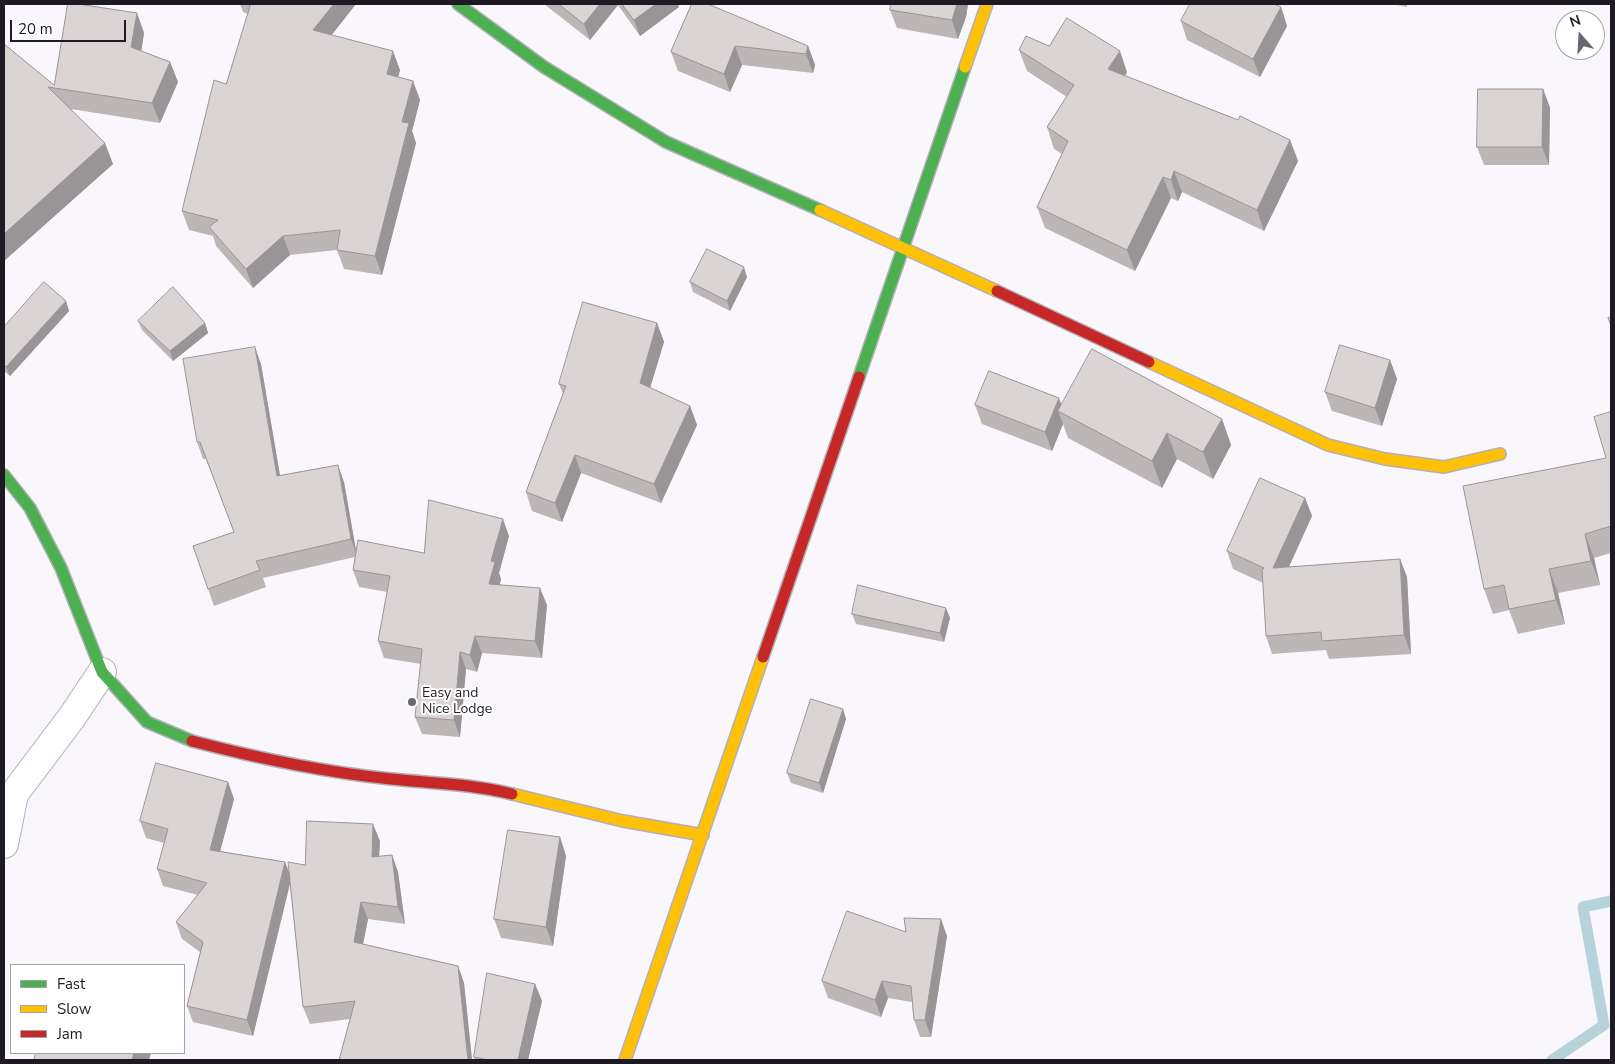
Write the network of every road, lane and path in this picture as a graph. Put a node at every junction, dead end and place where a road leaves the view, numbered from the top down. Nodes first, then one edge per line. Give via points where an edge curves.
1 (987, 4) edge
2 (461, 5) edge
3 (904, 248) junction
4 (1500, 454) dead end
5 (4, 475) edge
6 (102, 672) junction
7 (703, 835) junction
8 (4, 844) edge
9 (625, 1060) edge

1 - 3 street
2 - 3 street via 544,67 666,142
3 - 4 street via 1328,445 1385,459 1444,467
3 - 7 street
5 - 6 street via 30,508 61,568
6 - 7 street via 147,722 188,740 323,770 490,788 623,821
6 - 8 street via 14,794
7 - 9 street

